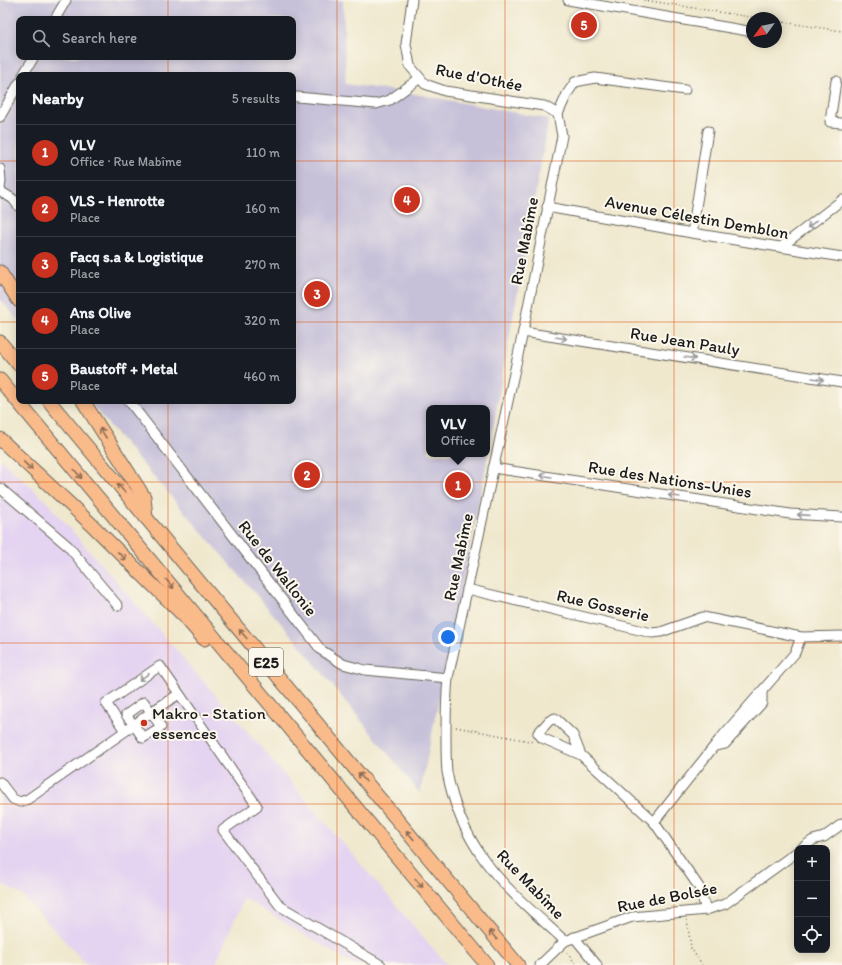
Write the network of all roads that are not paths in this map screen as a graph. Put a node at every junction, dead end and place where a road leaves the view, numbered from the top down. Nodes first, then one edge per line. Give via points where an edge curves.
1 (66, 0) edge
2 (412, 0) edge
3 (568, 0) edge
4 (57, 16) edge
5 (746, 31) edge
6 (32, 60) edge
7 (25, 72) edge
8 (420, 78) junction
9 (836, 81) dead end
10 (16, 88) edge
11 (685, 90) dead end
12 (297, 97) dead end
13 (558, 114) junction
14 (0, 117) edge
15 (842, 123) edge
16 (708, 131) dead end
17 (0, 169) edge
18 (0, 188) edge
19 (0, 191) edge
20 (842, 200) edge
21 (16, 203) edge
22 (547, 207) junction
23 (692, 233) junction
24 (782, 247) junction
25 (842, 257) edge
26 (0, 272) edge
27 (16, 296) edge
28 (523, 332) junction
29 (0, 342) edge
30 (16, 361) edge
31 (0, 380) edge
32 (842, 382) edge
33 (16, 399) edge
34 (20, 404) edge
35 (51, 404) edge
36 (85, 404) edge
37 (131, 404) edge
38 (0, 439) edge
39 (494, 468) junction
40 (0, 488) edge
41 (842, 517) edge
42 (146, 518) junction
43 (467, 589) junction
44 (118, 606) dead end
45 (842, 636) edge
46 (801, 637) junction
47 (448, 678) junction
48 (179, 694) junction
49 (151, 712) junction
50 (134, 725) junction
51 (125, 731) junction
52 (581, 755) junction
53 (331, 778) junction
54 (0, 782) edge
55 (654, 822) junction
56 (842, 824) edge
57 (806, 845) edge
58 (794, 854) edge
59 (706, 910) junction
60 (574, 937) junction
61 (562, 943) junction
62 (381, 965) edge
63 (487, 965) edge
64 (518, 965) edge
65 (540, 965) edge
66 (597, 965) edge

1 - 4 street
2 - 8 street, Rue d'Othée via 406,44 410,66
3 - 5 street
6 - 7 street
8 - 12 street via 390,100 376,104
8 - 13 street, Rue d'Othée via 425,84 446,91 544,106
9 - 15 street via 830,122
10 - 14 street
11 - 13 street via 588,79 575,82
13 - 22 street, Rue Mabîme via 562,136
16 - 23 street
17 - 18 street
19 - 21 street
20 -> 24 street
22 - 23 street, Avenue Célestin Demblon
22 - 28 street, Rue Mabîme
23 - 24 street, Avenue Célestin Demblon
24 - 25 street, Avenue Célestin Demblon
26 - 27 highway
28 -> 32 street, Rue Jean Pauly
28 - 39 street, Rue Mabîme
29 - 30 highway
31 -> 33 highway, E25
34 -> 53 highway, E25
42 -> 35 highway, E25
42 -> 36 highway via 144,497
37 - 47 street, Rue de Wallonie via 322,650 344,664 365,670
38 -> 53 highway via 184,616 311,764
41 -> 39 street, Rue des Nations-Unies via 790,514
39 - 43 street, Rue Mabîme
40 - 44 street via 68,546
64 -> 42 highway, E25
43 - 46 street, Rue Gosserie via 652,633 703,617
43 - 47 street, Rue Mabîme
45 - 46 street, Rue Gosserie
46 - 55 street via 795,653
47 - 61 street, Rue Mabîme via 447,771 461,819 485,862
48 - 49 street
48 -> 51 street via 160,666 106,703
48 - 62 street via 257,806 223,830 280,906
49 - 50 street
49 - 50 street via 144,702 126,715
49 - 50 street via 161,726 143,738
50 - 51 street
51 - 54 street via 20,802 14,799
52 - 52 street via 573,735 555,718 538,733 542,738
52 - 55 street
53 -> 63 highway, E25
55 - 59 street via 699,887
56 - 57 street via 824,837
58 - 59 street, Rue de Bolsée via 725,904
59 - 60 street, Rue de Bolsée via 632,917
60 - 61 street, Rue de Bolsée
60 - 66 street
61 - 65 street, Rue de Bolsée

